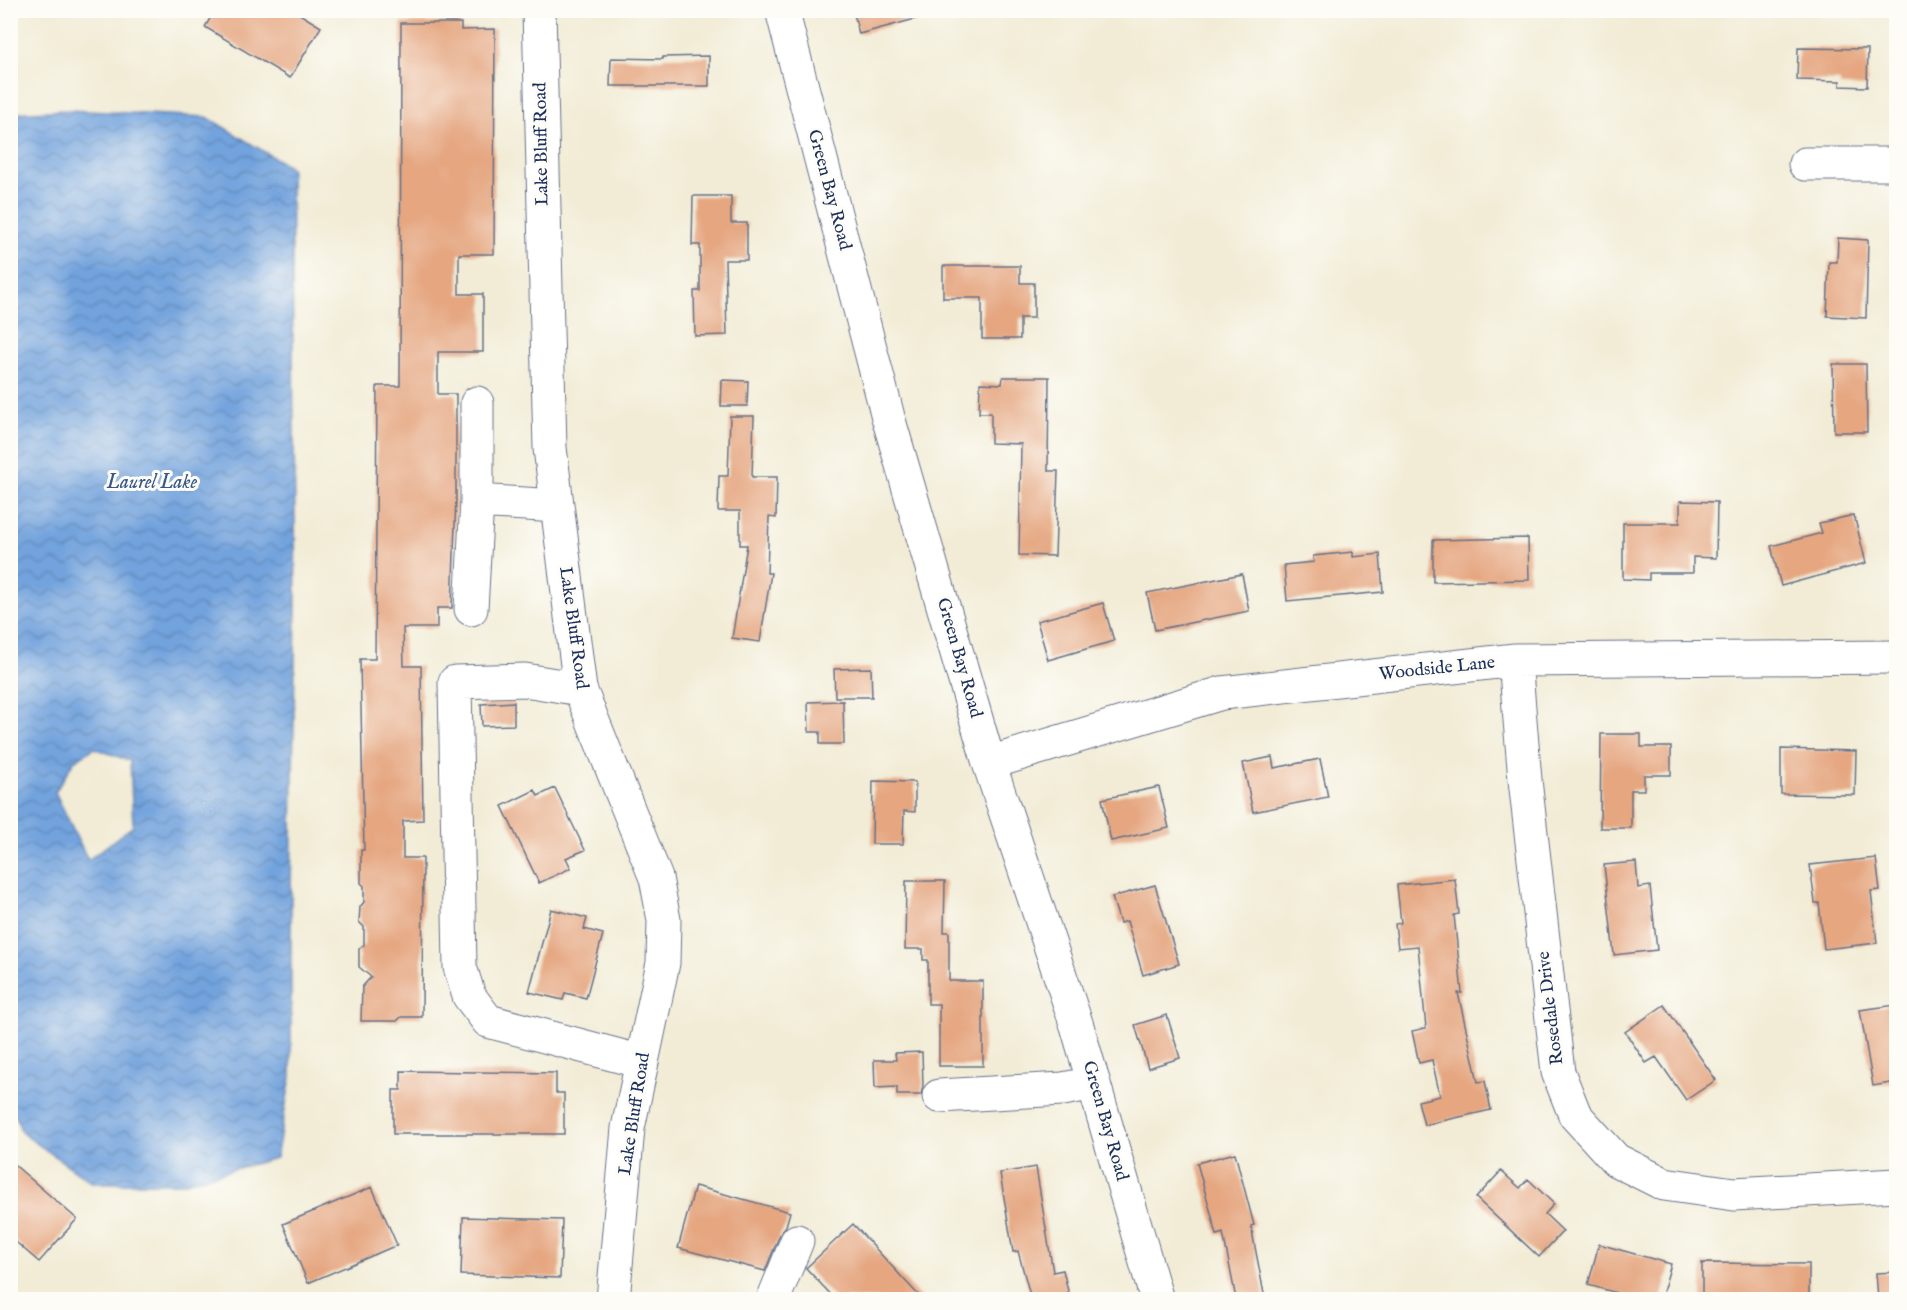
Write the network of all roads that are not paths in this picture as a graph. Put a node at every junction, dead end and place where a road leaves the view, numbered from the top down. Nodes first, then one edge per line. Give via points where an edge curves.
1 (538, 10) edge
2 (782, 10) edge
3 (1805, 164) dead end
4 (1896, 164) edge
5 (477, 403) dead end
6 (477, 501) junction
7 (557, 506) junction
8 (471, 609) dead end
9 (1896, 657) edge
10 (1515, 660) junction
11 (580, 689) junction
12 (989, 763) junction
13 (642, 1062) junction
14 (1094, 1083) junction
15 (939, 1096) dead end
16 (1896, 1185) edge
17 (797, 1241) dead end
18 (613, 1299) edge
19 (773, 1299) edge
20 (1157, 1299) edge

1 - 7 street, Lake Bluff Road via 550,448
2 - 12 street, Green Bay Road via 888,417
3 - 4 street
5 - 6 street
6 - 7 street
6 - 8 street
7 - 11 street, Lake Bluff Road
9 - 10 street, Woodside Lane
10 - 12 street, Woodside Lane via 1222,693
10 - 16 street, Rosedale Drive via 1558,1071 1575,1115 1616,1160 1664,1184 1734,1194
11 - 13 street, Lake Bluff Road via 656,878 664,920 663,963
11 - 13 street via 525,680 455,682 460,967 469,996 488,1021
12 - 14 street, Green Bay Road
13 - 18 street, Lake Bluff Road via 628,1128
14 - 15 street via 1063,1089
14 - 20 street, Green Bay Road
17 - 19 street

